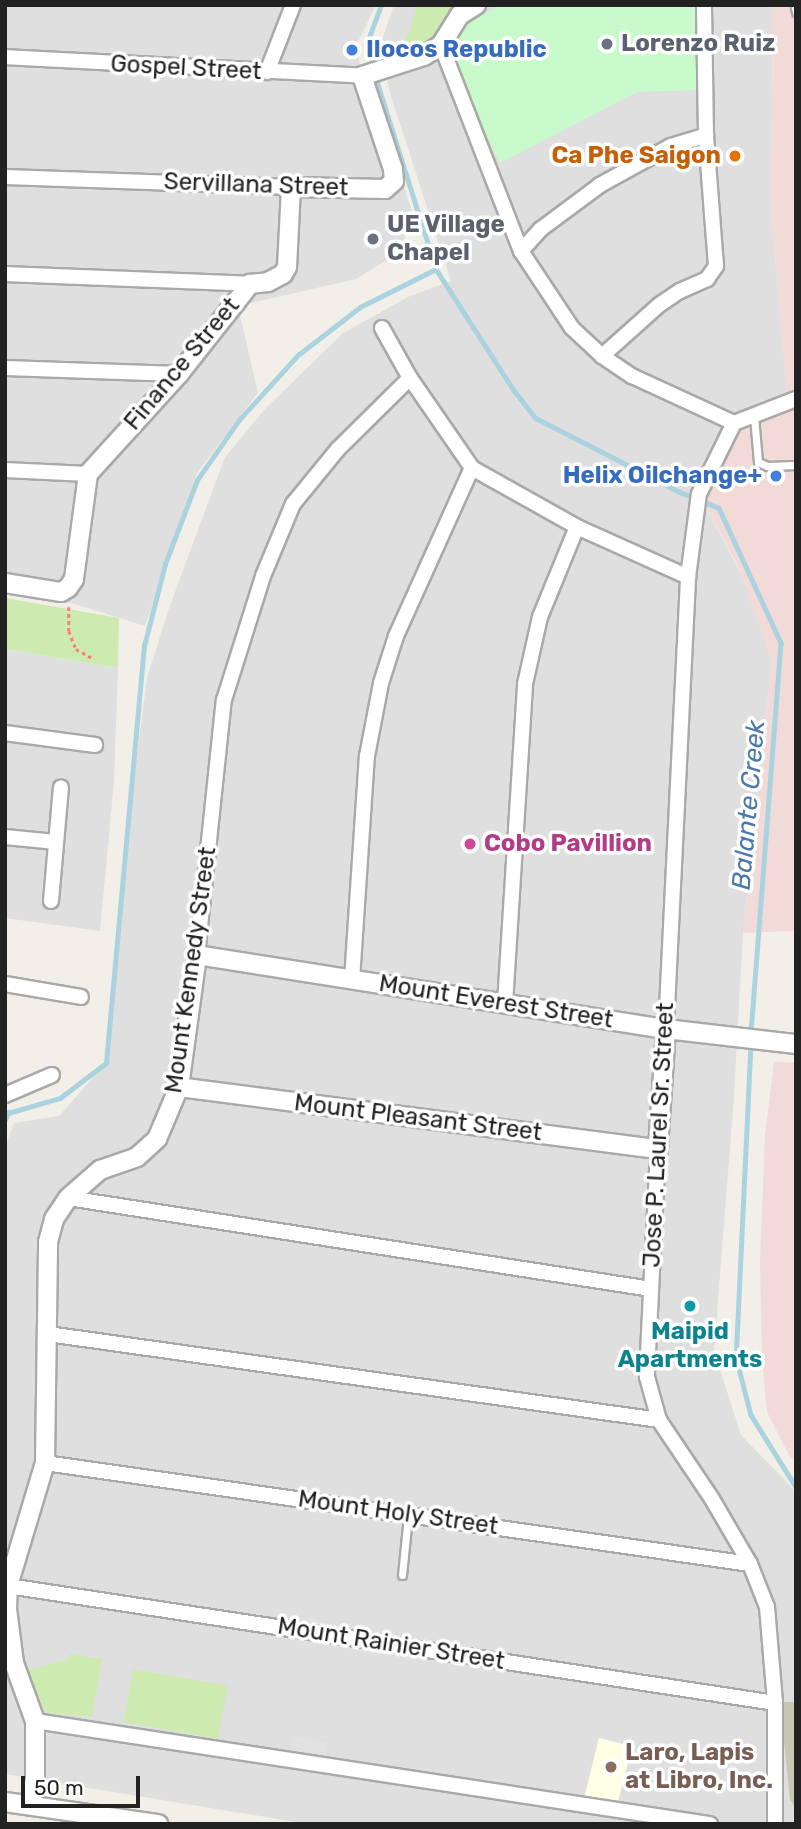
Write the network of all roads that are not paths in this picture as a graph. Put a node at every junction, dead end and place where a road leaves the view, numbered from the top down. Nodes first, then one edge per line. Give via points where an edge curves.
1 (293, 5) edge
2 (476, 5) edge
3 (704, 5) edge
4 (441, 45) junction
5 (5, 57) edge
6 (268, 72) junction
7 (365, 76) junction
8 (706, 135) junction
9 (5, 177) edge
10 (291, 187) junction
11 (521, 251) junction
12 (5, 274) edge
13 (250, 284) junction
14 (382, 328) dead end
15 (602, 356) junction
16 (5, 368) edge
17 (179, 374) junction
18 (410, 378) junction
19 (795, 401) edge
20 (754, 416) junction
21 (734, 424) junction
22 (796, 465) edge
23 (472, 468) junction
24 (5, 470) edge
25 (88, 474) junction
26 (577, 527) junction
27 (688, 577) junction
28 (5, 583) edge
29 (5, 733) edge
30 (95, 745) dead end
31 (61, 787) dead end
32 (5, 838) edge
33 (56, 842) junction
34 (51, 901) dead end
35 (197, 955) junction
36 (352, 980) junction
37 (5, 984) edge
38 (81, 998) dead end
39 (505, 1004) junction
40 (666, 1029) junction
41 (787, 1043) edge
42 (52, 1075) dead end
43 (178, 1087) junction
44 (5, 1096) edge
45 (658, 1149) junction
46 (68, 1198) junction
47 (651, 1289) junction
48 (48, 1334) junction
49 (659, 1420) junction
50 (45, 1463) junction
51 (408, 1515) junction
52 (750, 1564) junction
53 (402, 1575) dead end
54 (8, 1586) junction
55 (6, 1609) edge
56 (775, 1703) junction
57 (35, 1721) junction
58 (5, 1802) edge
59 (30, 1804) junction
60 (158, 1824) edge
61 (710, 1824) edge
62 (775, 1824) edge

1 - 6 street
2 - 4 street via 460,15
3 - 8 street
4 - 7 street via 414,61
4 - 11 street
5 - 6 street, Gospel Street
6 - 7 street, Gospel Street
7 - 10 street, Servillana Street via 394,181 385,189
8 - 11 street via 671,146 600,184 541,229
8 - 15 street via 716,266 708,279 659,305
9 - 10 street, Servillana Street
10 - 13 street, Finance Street via 287,267 278,279
11 - 15 street via 572,328
12 - 13 street
13 - 17 street, Finance Street
14 - 18 street
15 - 21 street via 632,376
16 - 17 street
17 - 25 street, Finance Street
18 - 23 street
18 - 35 street, Mount Kennedy Street via 338,449 293,504 263,576 224,700
19 - 20 street
20 - 21 street
20 - 22 lane via 761,466
21 - 27 street, Jose P. Laurel Sr. Street via 697,500
23 - 26 street
23 - 36 street via 396,636 381,683 367,755
24 - 25 street
25 - 28 street via 74,579 61,592
26 - 27 street
26 - 39 street via 540,617 525,684
27 - 40 street, Jose P. Laurel Sr. Street
29 - 30 street
31 - 33 street
32 - 33 street
33 - 34 street
35 - 36 street, Mount Everest Street
35 - 43 street, Mount Kennedy Street
36 - 39 street, Mount Everest Street
37 - 38 street
39 - 40 street, Mount Everest Street
40 - 41 street, Mount Everest Street
40 - 45 street, Jose P. Laurel Sr. Street
42 - 44 street
43 - 45 street, Mount Pleasant Street
43 - 46 street, Mount Kennedy Street via 158,1139 136,1157 100,1170
45 - 47 street, Jose P. Laurel Sr. Street
46 - 47 street
46 - 48 street, Mount Kennedy Street via 54,1219 48,1242
47 - 49 street, Jose P. Laurel Sr. Street via 647,1377
48 - 49 street
48 - 50 street, Mount Kennedy Street
49 - 52 street, Jose P. Laurel Sr. Street
50 - 51 street, Mount Holy Street
50 - 54 street, Mount Kennedy Street
51 - 52 street, Mount Holy Street
51 - 53 lane
52 - 56 street, Jose P. Laurel Sr. Street via 767,1607
54 - 55 street, Mount Kennedy Street
54 - 56 street, Mount Rainier Street
55 - 57 street, Mount Kennedy Street via 14,1663
56 - 62 street, Jose P. Laurel Sr. Street
57 - 59 street, Mount Kennedy Street
57 - 61 street
58 - 59 street
59 - 60 street

